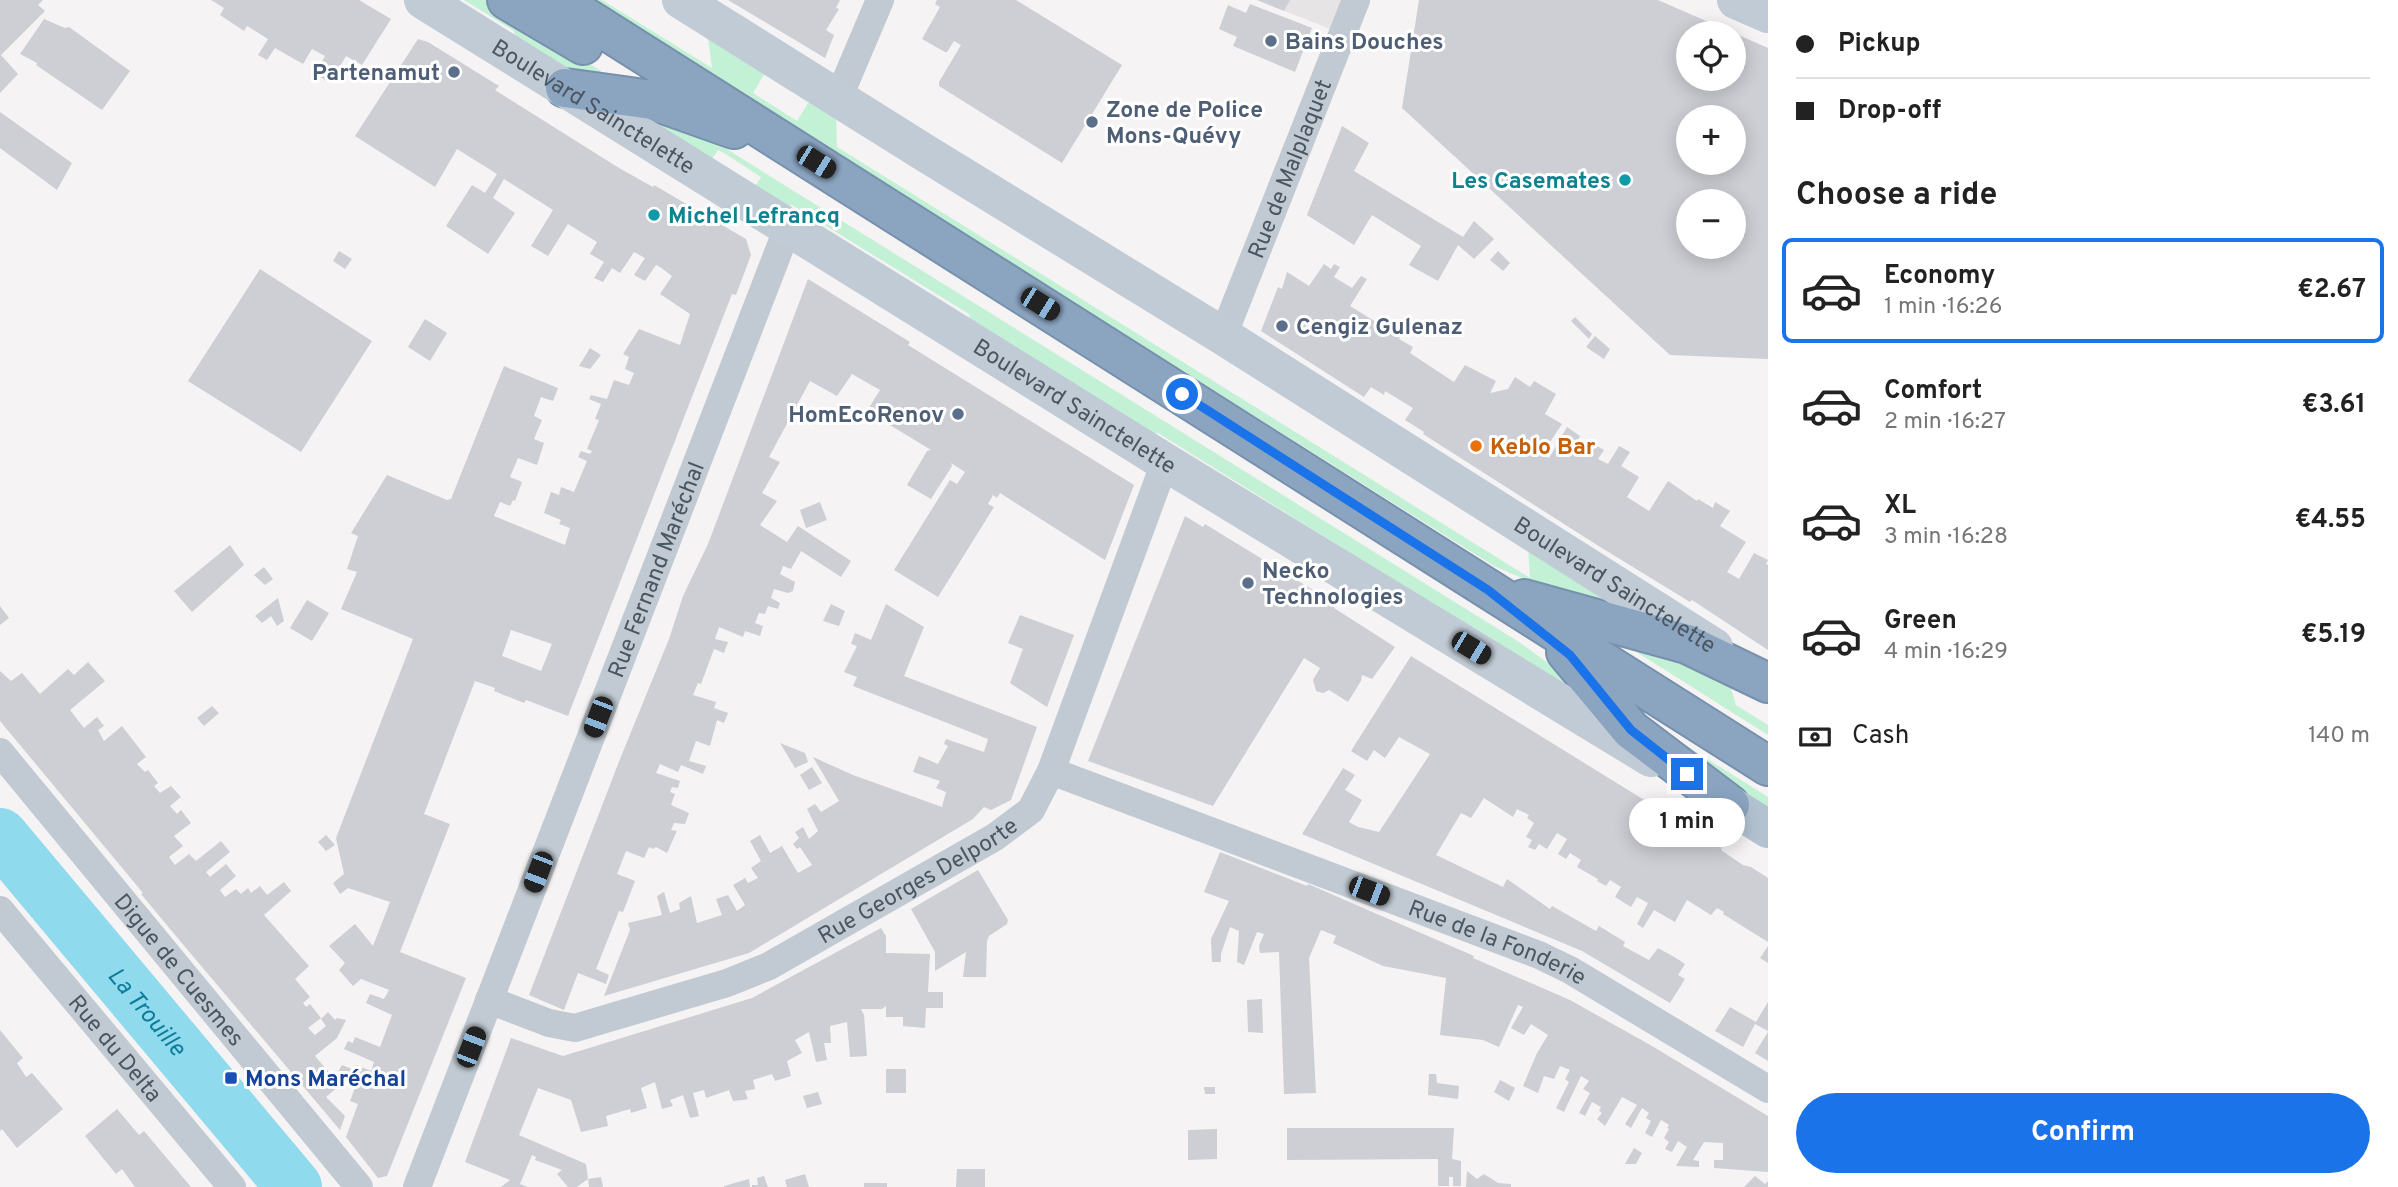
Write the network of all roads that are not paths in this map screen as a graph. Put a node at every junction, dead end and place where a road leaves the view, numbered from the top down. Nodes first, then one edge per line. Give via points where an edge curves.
1 (423, 0) edge
2 (507, 0) edge
3 (558, 0) edge
4 (681, 0) edge
5 (880, 0) edge
6 (1356, 0) edge
7 (1736, 0) edge
8 (1768, 14) edge
9 (565, 88) junction
10 (715, 99) junction
11 (838, 99) junction
12 (799, 152) junction
13 (788, 227) junction
14 (1223, 336) junction
15 (1165, 462) junction
16 (1488, 590) junction
17 (1768, 682) edge
18 (0, 752) edge
19 (1768, 766) edge
20 (1051, 771) junction
21 (1730, 806) junction
22 (1768, 829) edge
23 (0, 910) edge
24 (489, 1000) junction
25 (1768, 1089) edge
26 (232, 1187) edge
27 (359, 1187) edge
28 (417, 1187) edge

1 - 9 street, Boulevard Sainctelette
2 - 10 highway via 601,55
3 - 10 highway
4 - 11 street, Boulevard Sainctelette
5 - 11 street
6 - 14 street, Rue de Malplaquet
7 - 8 street
9 - 12 highway via 652,100
9 - 13 street, Boulevard Sainctelette
10 - 12 highway
11 - 14 street, Boulevard Sainctelette
12 - 16 highway
13 - 15 street, Boulevard Sainctelette
13 - 24 street, Rue Fernand Maréchal
14 - 17 street, Boulevard Sainctelette
15 - 20 street, Rue Georges Delporte
15 - 21 street, Boulevard Sainctelette
16 - 17 highway via 1687,644
16 - 19 highway
16 - 21 highway via 1570,655 1631,730
18 - 27 street, Digue de Cuesmes
20 - 24 street, Rue Georges Delporte via 1031,810 996,837 769,965 727,983 575,1028
20 - 25 street, Rue de la Fonderie via 1539,955
21 - 22 main road
23 - 26 street, Rue du Delta
24 - 28 street, Rue Fernand Maréchal

